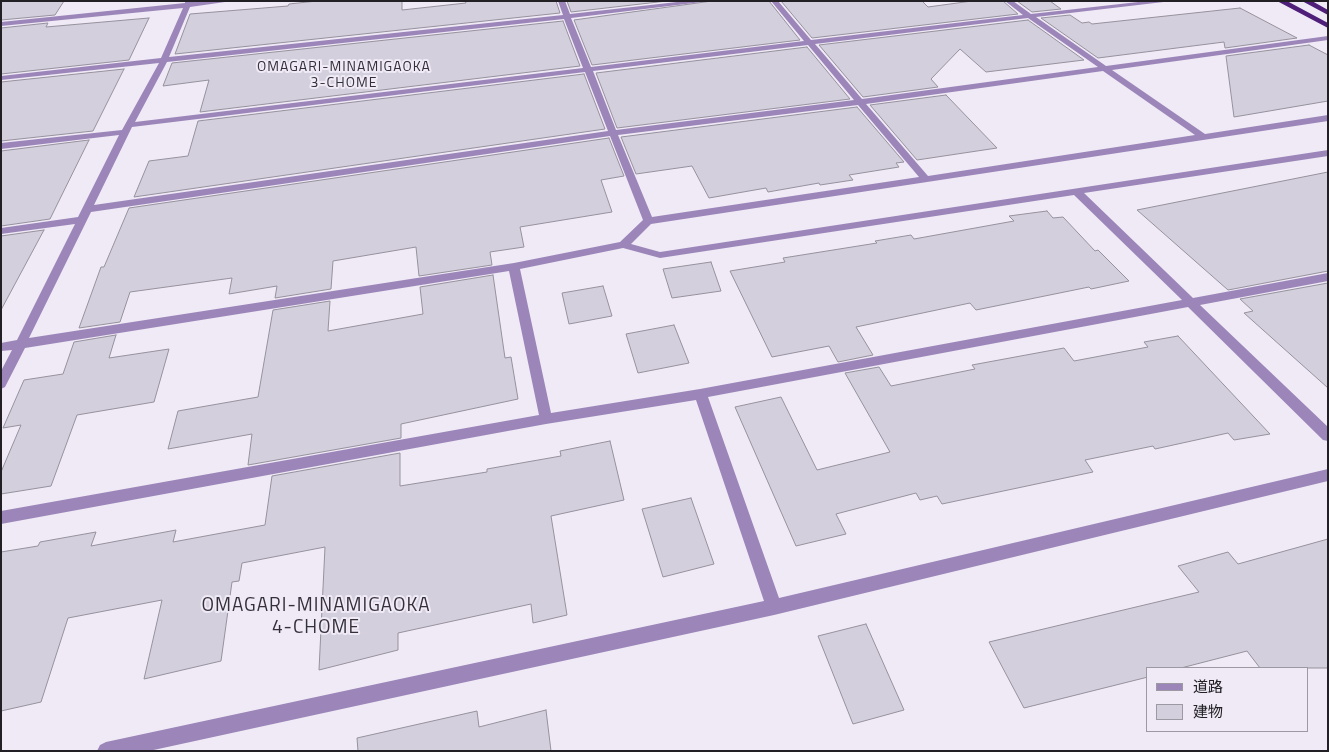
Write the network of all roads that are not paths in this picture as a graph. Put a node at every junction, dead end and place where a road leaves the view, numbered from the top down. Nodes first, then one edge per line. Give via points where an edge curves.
1 (229, 1) edge
2 (561, 1) edge
3 (707, 1) edge
4 (774, 1) edge
5 (1008, 1) edge
6 (1169, 1) edge
7 (1281, 1) edge
8 (1306, 1) edge
9 (188, 3) edge
10 (1328, 13) edge
11 (567, 16) junction
12 (1029, 16) junction
13 (1, 24) edge
14 (1328, 26) edge
15 (1328, 38) edge
16 (812, 44) junction
17 (164, 61) junction
18 (588, 69) junction
19 (1103, 69) junction
20 (1, 78) edge
21 (860, 102) junction
22 (1328, 118) edge
23 (127, 128) junction
24 (613, 134) junction
25 (1202, 137) junction
26 (1, 146) edge
27 (1328, 152) edge
28 (927, 180) junction
29 (1077, 192) junction
30 (88, 209) junction
31 (82, 220) junction
32 (648, 221) junction
33 (1, 231) edge
34 (623, 245) junction
35 (514, 267) junction
36 (1328, 277) edge
37 (1192, 303) junction
38 (21, 344) junction
39 (1, 347) edge
40 (1, 384) edge
41 (700, 394) junction
42 (546, 419) junction
43 (1328, 436) edge
44 (1328, 475) edge
45 (1, 518) edge
46 (774, 607) junction
47 (106, 751) edge

1 - 9 street
2 - 11 street
3 - 11 street
4 - 16 street
5 - 12 street
6 - 12 street
7 - 14 highway
8 - 10 highway
9 - 13 street
9 - 17 street
11 - 17 street
11 - 18 street
12 - 16 street
12 - 19 street
15 - 19 street
16 - 18 street
16 - 21 street
17 - 20 street
17 - 23 street
18 - 23 street
18 - 24 street
19 - 21 street
19 - 25 street
21 - 24 street
21 - 28 street
22 - 25 street
23 - 26 street
23 - 30 street
24 - 30 street
24 - 32 street
25 - 28 street
27 - 29 street
28 - 32 street
29 - 34 street via 660,255
29 - 37 street
30 - 31 street
31 - 33 street
31 - 38 street
32 - 34 street
34 - 35 street
35 - 38 street
35 - 42 street
36 - 37 street
37 - 41 street
37 - 43 street
38 - 39 street
38 - 40 street
41 - 42 street
41 - 46 street
42 - 45 street
44 - 46 street
46 - 47 street

